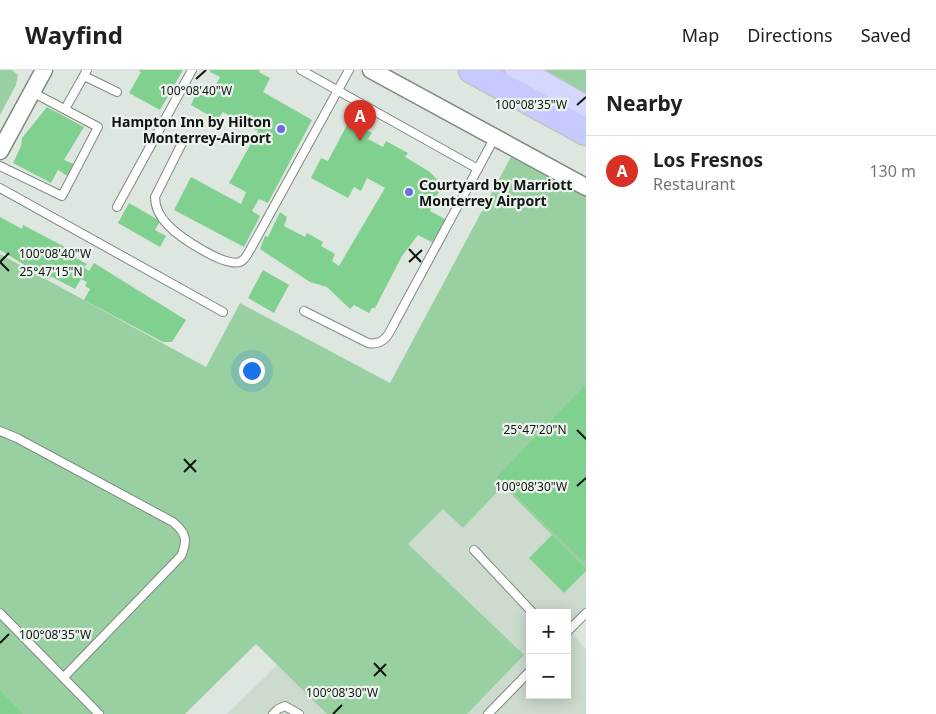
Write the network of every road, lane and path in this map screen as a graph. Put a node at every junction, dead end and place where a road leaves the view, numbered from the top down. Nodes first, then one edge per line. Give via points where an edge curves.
1 (43, 70) edge
2 (192, 70) edge
3 (301, 70) edge
4 (349, 70) edge
5 (371, 70) edge
6 (472, 70) edge
7 (518, 70) edge
8 (85, 73) edge
9 (338, 90) junction
10 (32, 92) junction
11 (117, 92) dead end
12 (65, 109) junction
13 (586, 109) edge
14 (586, 132) edge
15 (496, 137) junction
16 (182, 143) dead end
17 (0, 151) edge
18 (0, 166) edge
19 (478, 169) junction
20 (586, 187) edge
21 (0, 188) edge
22 (117, 207) dead end
23 (304, 311) dead end
24 (223, 312) dead end
25 (0, 431) edge
26 (474, 550) dead end
27 (529, 609) edge
28 (0, 613) edge
29 (586, 613) edge
30 (571, 628) edge
31 (526, 675) edge
32 (64, 677) junction
33 (99, 714) edge
34 (273, 714) edge
35 (299, 714) edge
36 (488, 714) edge

1 - 10 street
2 - 22 lane
3 - 9 lane
4 - 9 lane
5 - 15 street
6 - 14 highway
7 - 13 main road
8 - 11 lane
8 - 12 lane
9 - 16 lane via 250,250 239,262 216,257 188,240 168,225 156,206 155,197
9 - 19 lane
10 - 12 lane
10 - 17 street
12 - 18 lane via 98,127 62,196
15 - 19 lane
15 - 20 street
19 - 23 lane via 392,329 380,343 368,343
21 - 24 lane
25 - 32 lane via 173,522 185,535 181,556
26 - 27 lane
28 - 32 lane
29 - 30 lane
31 - 36 lane
32 - 33 lane
34 - 35 lane via 285,706

